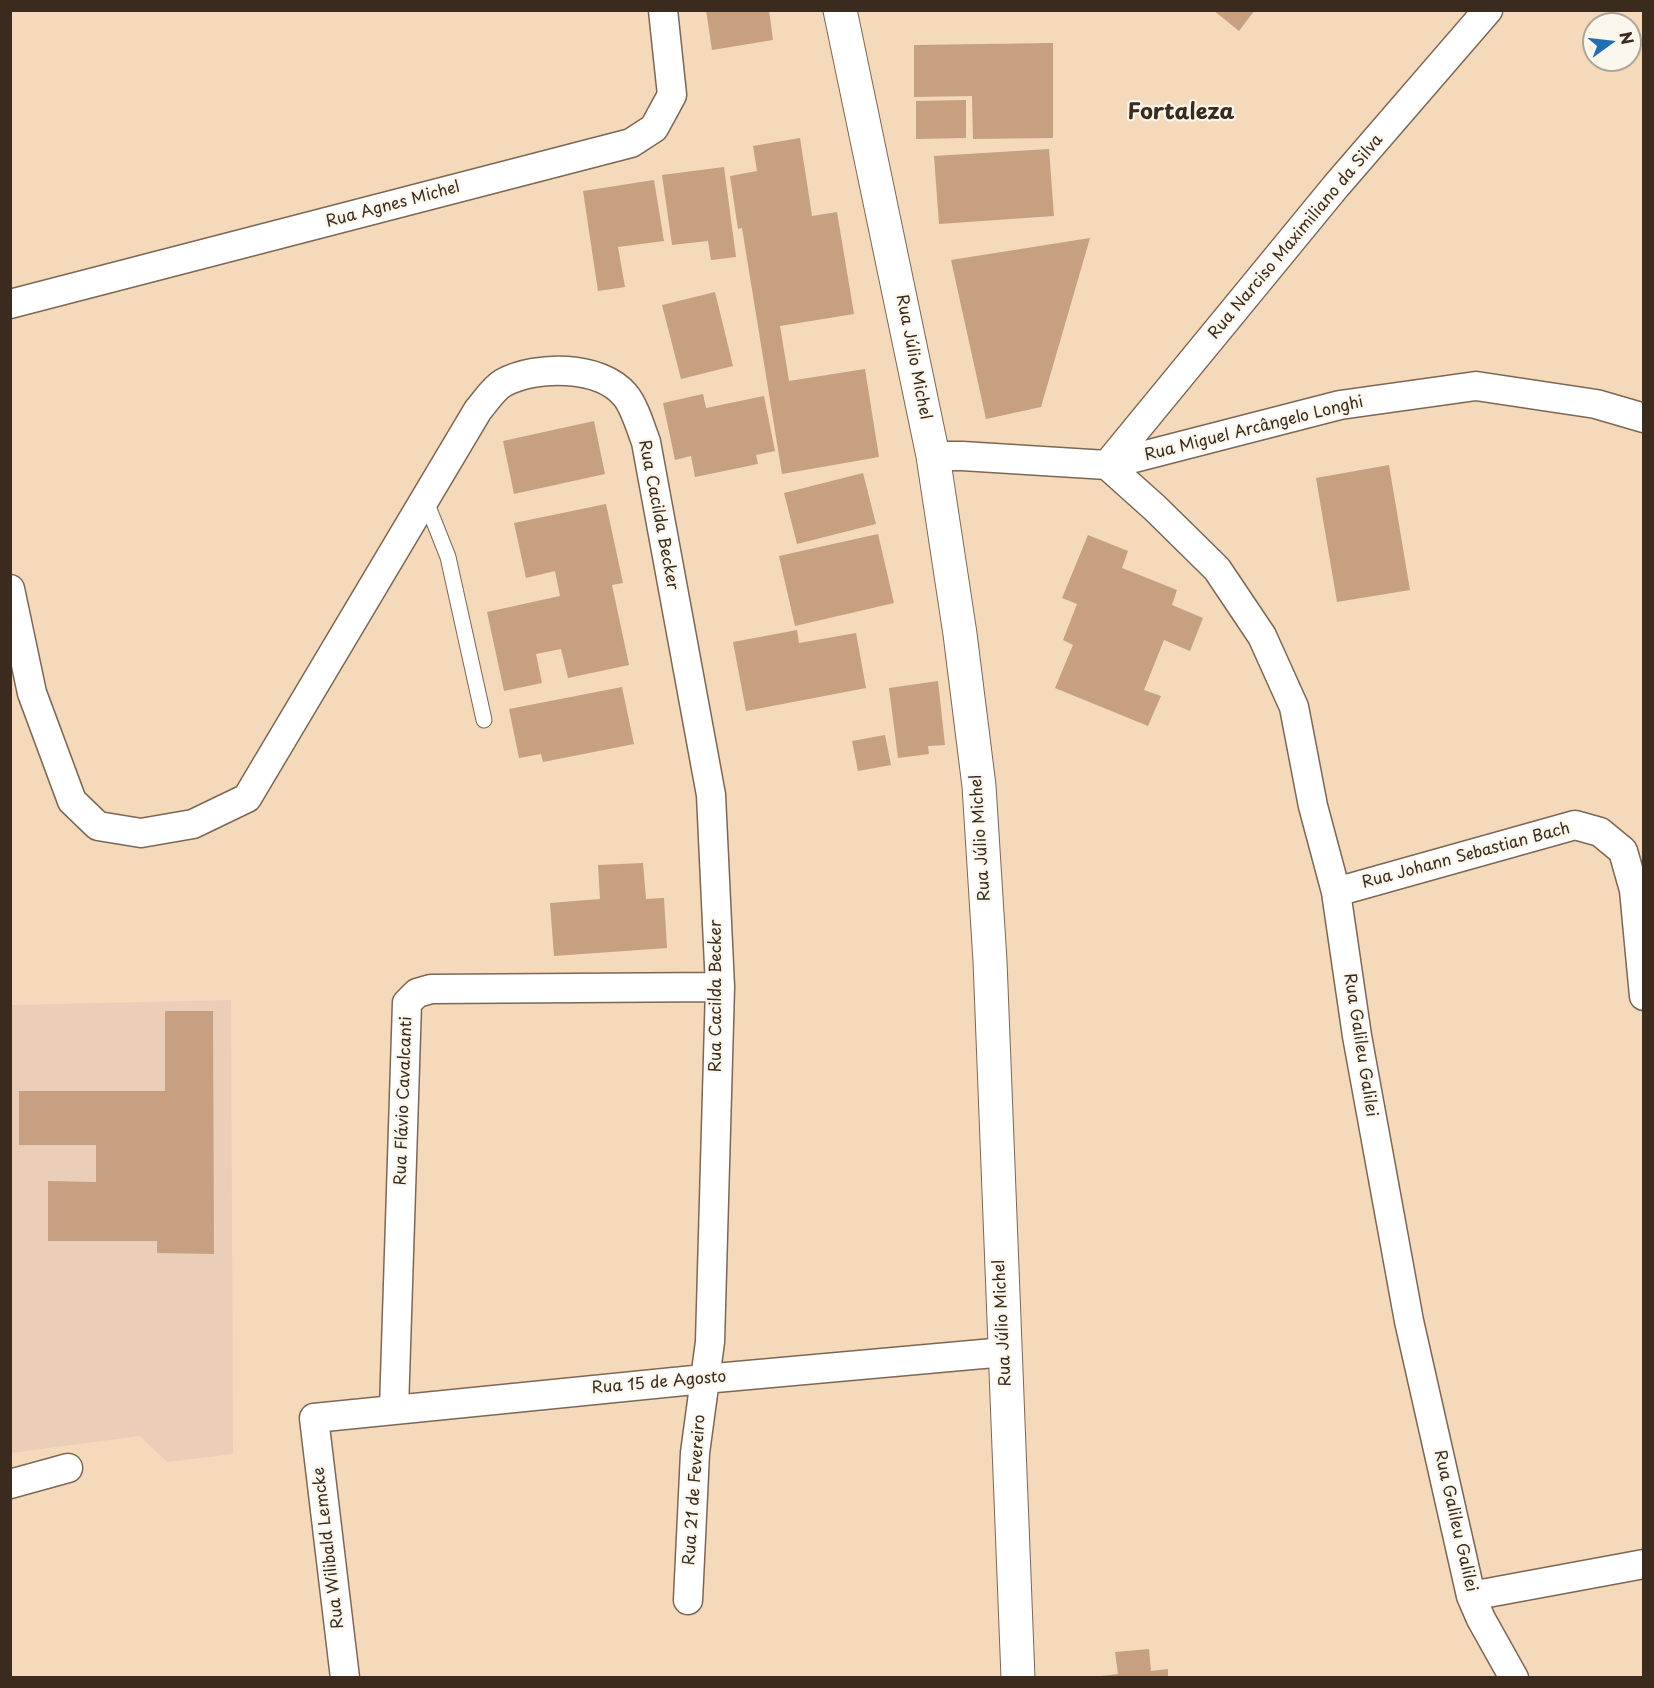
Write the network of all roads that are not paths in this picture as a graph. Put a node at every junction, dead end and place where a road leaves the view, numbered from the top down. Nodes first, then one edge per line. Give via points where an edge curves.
1 (663, 10) edge
2 (840, 10) edge
3 (1488, 10) edge
4 (10, 304) edge
5 (1644, 418) edge
6 (933, 456) junction
7 (1107, 465) junction
8 (425, 499) junction
9 (10, 588) edge
10 (484, 720) dead end
11 (1336, 892) junction
12 (720, 987) junction
13 (1644, 996) edge
14 (1005, 1352) junction
15 (704, 1379) junction
16 (394, 1409) junction
17 (314, 1418) joint
18 (68, 1468) dead end
19 (10, 1484) edge
20 (1644, 1564) edge
21 (1471, 1596) junction
22 (688, 1600) dead end
23 (345, 1677) edge
24 (1018, 1677) edge
25 (1514, 1677) edge

1 - 4 street, Rua Agnes Michel via 672,95 654,128 631,143
2 - 6 street, Rua Júlio Michel
3 - 7 street, Rua Narciso Maximiliano da Silva via 1336,186
5 - 7 street, Rua Miguel Arcângelo Longhi via 1596,404 1476,386 1340,405
6 - 7 street, Rua Miguel Arcângelo Longhi
6 - 14 street, Rua Júlio Michel via 979,786
7 - 11 street, Rua Galileu Galilei via 1216,569 1262,636 1294,707 1313,806
8 - 9 street, Rua Cacilda Becker via 247,798 193,824 141,833 98,826 72,801 32,693
8 - 10 lane via 448,557
8 - 12 street, Rua Cacilda Becker via 478,410 502,384 532,373 581,372 606,380 626,396 646,442 711,795
11 - 13 street, Rua Johann Sebastian Bach via 1575,825 1600,832 1623,851 1634,890
11 - 21 street, Rua Galileu Galilei via 1357,1036 1409,1321
12 - 15 street, Rua Cacilda Becker via 710,1342
12 - 16 street, Rua Flávio Cavalcanti via 431,989 417,993 407,1003
14 - 15 street, Rua 15 de Agosto
14 - 24 street, Rua Júlio Michel
15 - 16 street, Rua 15 de Agosto
15 - 22 street, Rua 21 de Fevereiro via 695,1453
16 - 17 street, Rua 15 de Agosto
17 - 23 street, Rua Wilibald Lemcke
18 - 19 street
20 - 21 street
21 - 25 street, Rua Galileu Galilei

